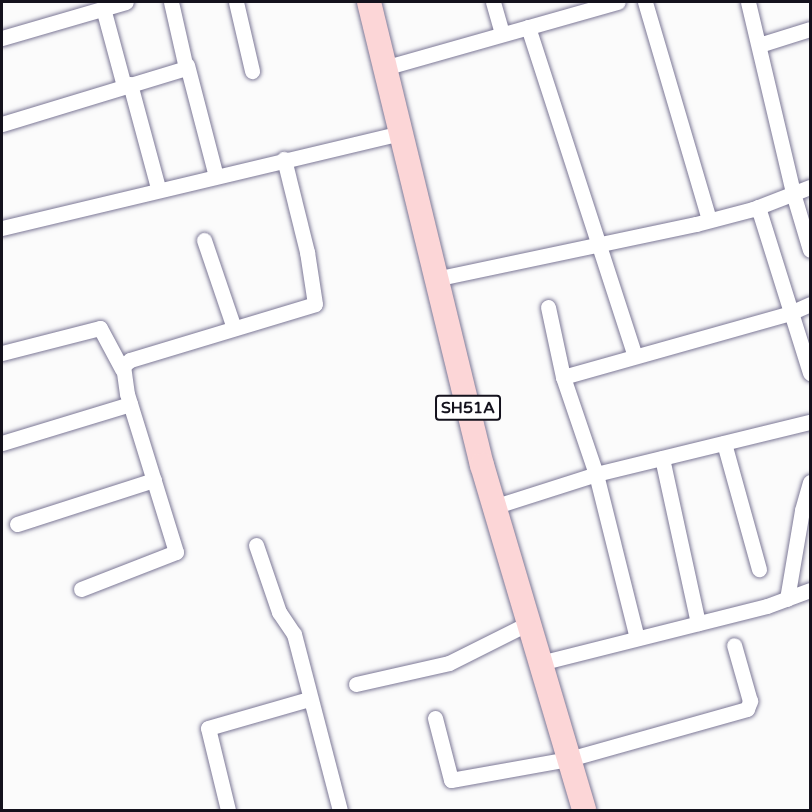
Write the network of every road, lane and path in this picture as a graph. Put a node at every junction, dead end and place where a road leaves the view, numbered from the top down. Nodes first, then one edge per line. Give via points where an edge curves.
1 (126, 2) edge
2 (171, 2) edge
3 (236, 2) edge
4 (369, 2) edge
5 (493, 2) edge
6 (618, 2) edge
7 (645, 2) edge
8 (748, 2) edge
9 (103, 8) junction
10 (528, 27) junction
11 (810, 29) edge
12 (501, 34) junction
13 (2, 38) edge
14 (759, 45) junction
15 (187, 65) junction
16 (384, 68) junction
17 (252, 71) dead end
18 (127, 85) junction
19 (2, 124) edge
20 (400, 133) junction
21 (284, 159) junction
22 (216, 176) junction
23 (810, 187) edge
24 (158, 188) junction
25 (793, 193) junction
26 (758, 207) junction
27 (710, 220) junction
28 (2, 228) edge
29 (204, 240) dead end
30 (598, 244) junction
31 (810, 250) edge
32 (435, 279) junction
33 (810, 304) edge
34 (548, 307) dead end
35 (790, 313) junction
36 (234, 328) junction
37 (2, 353) edge
38 (635, 356) junction
39 (122, 369) junction
40 (810, 373) edge
41 (563, 377) junction
42 (130, 404) junction
43 (810, 422) edge
44 (2, 443) edge
45 (724, 443) junction
46 (662, 458) junction
47 (596, 474) junction
48 (154, 480) junction
49 (810, 482) edge
50 (496, 506) junction
51 (17, 524) dead end
52 (256, 545) dead end
53 (759, 569) dead end
54 (81, 590) dead end
55 (810, 590) edge
56 (788, 599) junction
57 (529, 623) junction
58 (698, 623) junction
59 (637, 638) junction
60 (734, 645) dead end
61 (540, 663) junction
62 (356, 684) dead end
63 (309, 699) junction
64 (435, 717) dead end
65 (569, 759) junction
66 (228, 810) edge
67 (340, 810) edge
68 (584, 810) edge

1 - 9 street
2 - 15 street
3 - 17 street
4 - 16 main road, SH51A
5 - 12 street
6 - 10 street
7 - 27 street
8 - 14 street
9 - 13 street
9 - 18 street
10 - 12 street
10 - 30 street
11 - 14 street
12 - 16 street
14 - 25 street
15 - 18 street
15 - 22 street
16 - 20 main road, SH51A
18 - 19 street
18 - 24 street
20 - 21 street
20 - 32 main road, SH51A
21 - 22 street
21 - 36 street via 316,301 310,308
22 - 24 street
23 - 25 street
24 - 28 street
25 - 26 street
25 - 31 street
26 - 27 street
26 - 35 street
27 - 30 street
29 - 36 street
30 - 32 street
30 - 38 street
32 - 50 main road, SH51A
33 - 35 street
34 - 41 street
35 - 38 street
35 - 40 street
36 - 39 street via 130,360
37 - 39 street via 100,328
38 - 41 street
39 - 42 street
41 - 47 street
42 - 44 street
42 - 48 street
43 - 45 street
45 - 46 street
45 - 53 street
46 - 47 street
46 - 58 street
47 - 50 street
47 - 59 street
48 - 51 street
48 - 54 street via 176,553
49 - 56 street
50 - 57 main road, SH51A
52 - 63 street via 279,612 294,634
55 - 56 street
56 - 58 street
57 - 61 main road, SH51A
57 - 62 street via 449,663
58 - 59 street
59 - 61 street
60 - 65 street via 750,701 747,709
61 - 65 main road, SH51A
63 - 66 street via 208,728
63 - 67 street
64 - 65 street via 451,780
65 - 68 main road, SH51A

